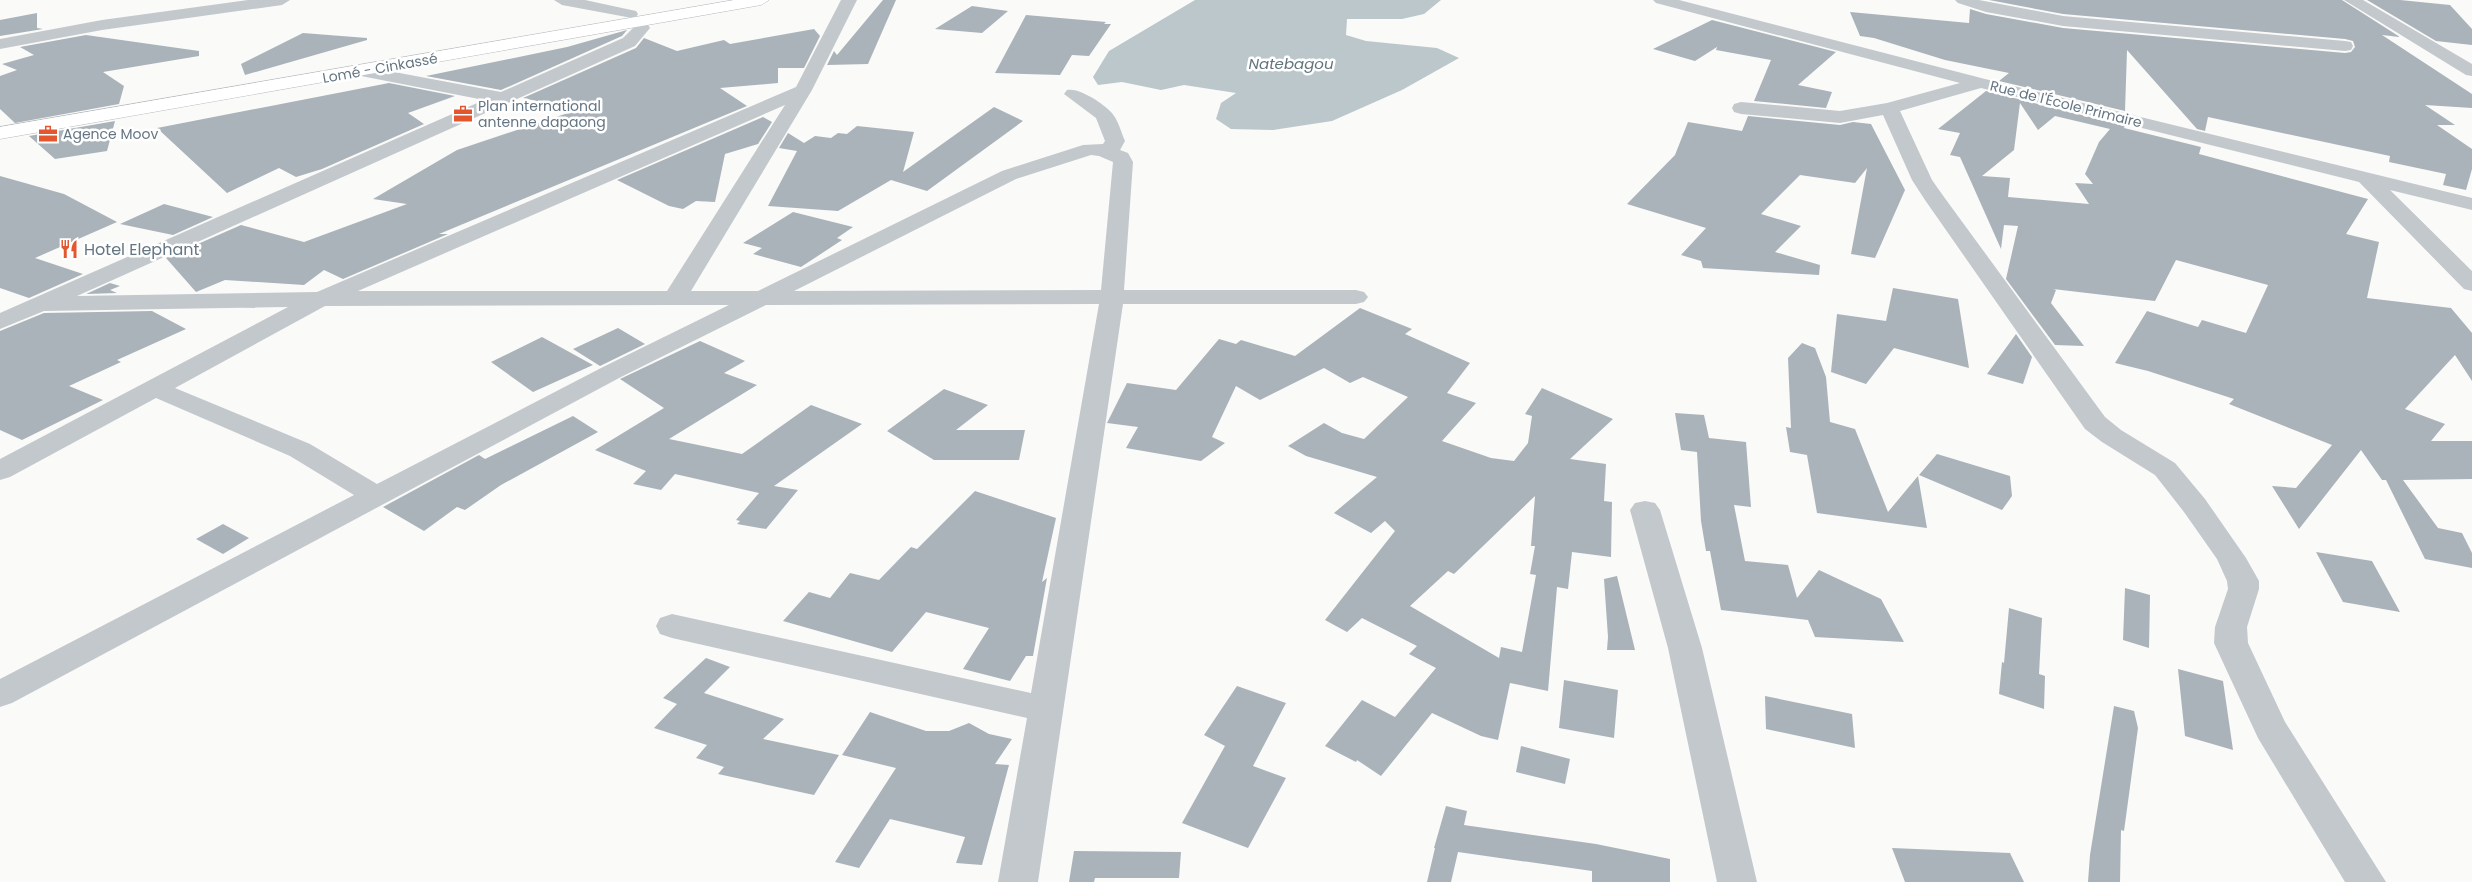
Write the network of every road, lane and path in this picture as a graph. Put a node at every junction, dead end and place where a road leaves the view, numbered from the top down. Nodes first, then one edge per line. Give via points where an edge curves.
1 (282, 0) edge
2 (562, 0) edge
3 (713, 0) edge
4 (760, 0) edge
5 (849, 0) edge
6 (1661, 0) edge
7 (1963, 0) edge
8 (2352, 0) edge
9 (634, 18) junction
10 (0, 44) edge
11 (2345, 46) dead end
12 (2441, 52) junction
13 (2472, 54) edge
14 (362, 71) junction
15 (2472, 71) edge
16 (1982, 83) junction
17 (804, 90) junction
18 (1073, 94) dead end
19 (503, 98) junction
20 (1740, 108) dead end
21 (1888, 108) junction
22 (0, 123) edge
23 (0, 133) edge
24 (1109, 152) junction
25 (2366, 178) junction
26 (2472, 204) edge
27 (2472, 284) edge
28 (1112, 297) junction
29 (1356, 297) dead end
30 (674, 299) junction
31 (760, 299) junction
32 (319, 300) junction
33 (40, 304) junction
34 (0, 322) edge
35 (154, 388) junction
36 (0, 471) edge
37 (376, 496) junction
38 (1645, 510) dead end
39 (672, 626) dead end
40 (0, 694) edge
41 (1046, 709) junction
42 (1018, 882) edge
43 (1737, 882) edge
44 (2366, 882) edge

1 - 10 street via 102,25
2 - 9 street
3 - 9 highway, Lomé - Cinkassé
4 - 9 highway, Lomé - Cinkassé
5 - 17 street
6 - 16 street, Rue de l'École Primaire
7 - 11 street via 2063,21
8 - 12 street
9 - 14 highway, Lomé - Cinkassé
9 - 19 street via 642,28 629,42
9 - 22 highway, Lomé - Cinkassé
12 - 13 street
12 - 15 street
14 - 19 street
14 - 23 highway, Lomé - Cinkassé
16 - 21 street
16 - 25 street, Rue de l'École Primaire
17 - 30 street
17 - 32 street
18 - 24 street via 1104,115 1115,141
19 - 33 street
20 - 21 street via 1832,117
21 - 44 street via 1935,200 2095,423 2165,469 2239,572 2244,590 2229,631 2230,643 2270,728
24 - 28 street via 1121,157 1123,162
24 - 31 street via 1090,149 1009,175
25 - 26 street, Rue de l'École Primaire
25 - 27 street
28 - 29 street
28 - 31 street
28 - 41 street
30 - 31 street
30 - 32 street
31 - 37 street via 612,372
32 - 33 street
32 - 35 street
33 - 34 street
35 - 36 street
35 - 37 street via 300,450
37 - 40 street
38 - 43 street via 1685,648
39 - 41 street
41 - 42 street

